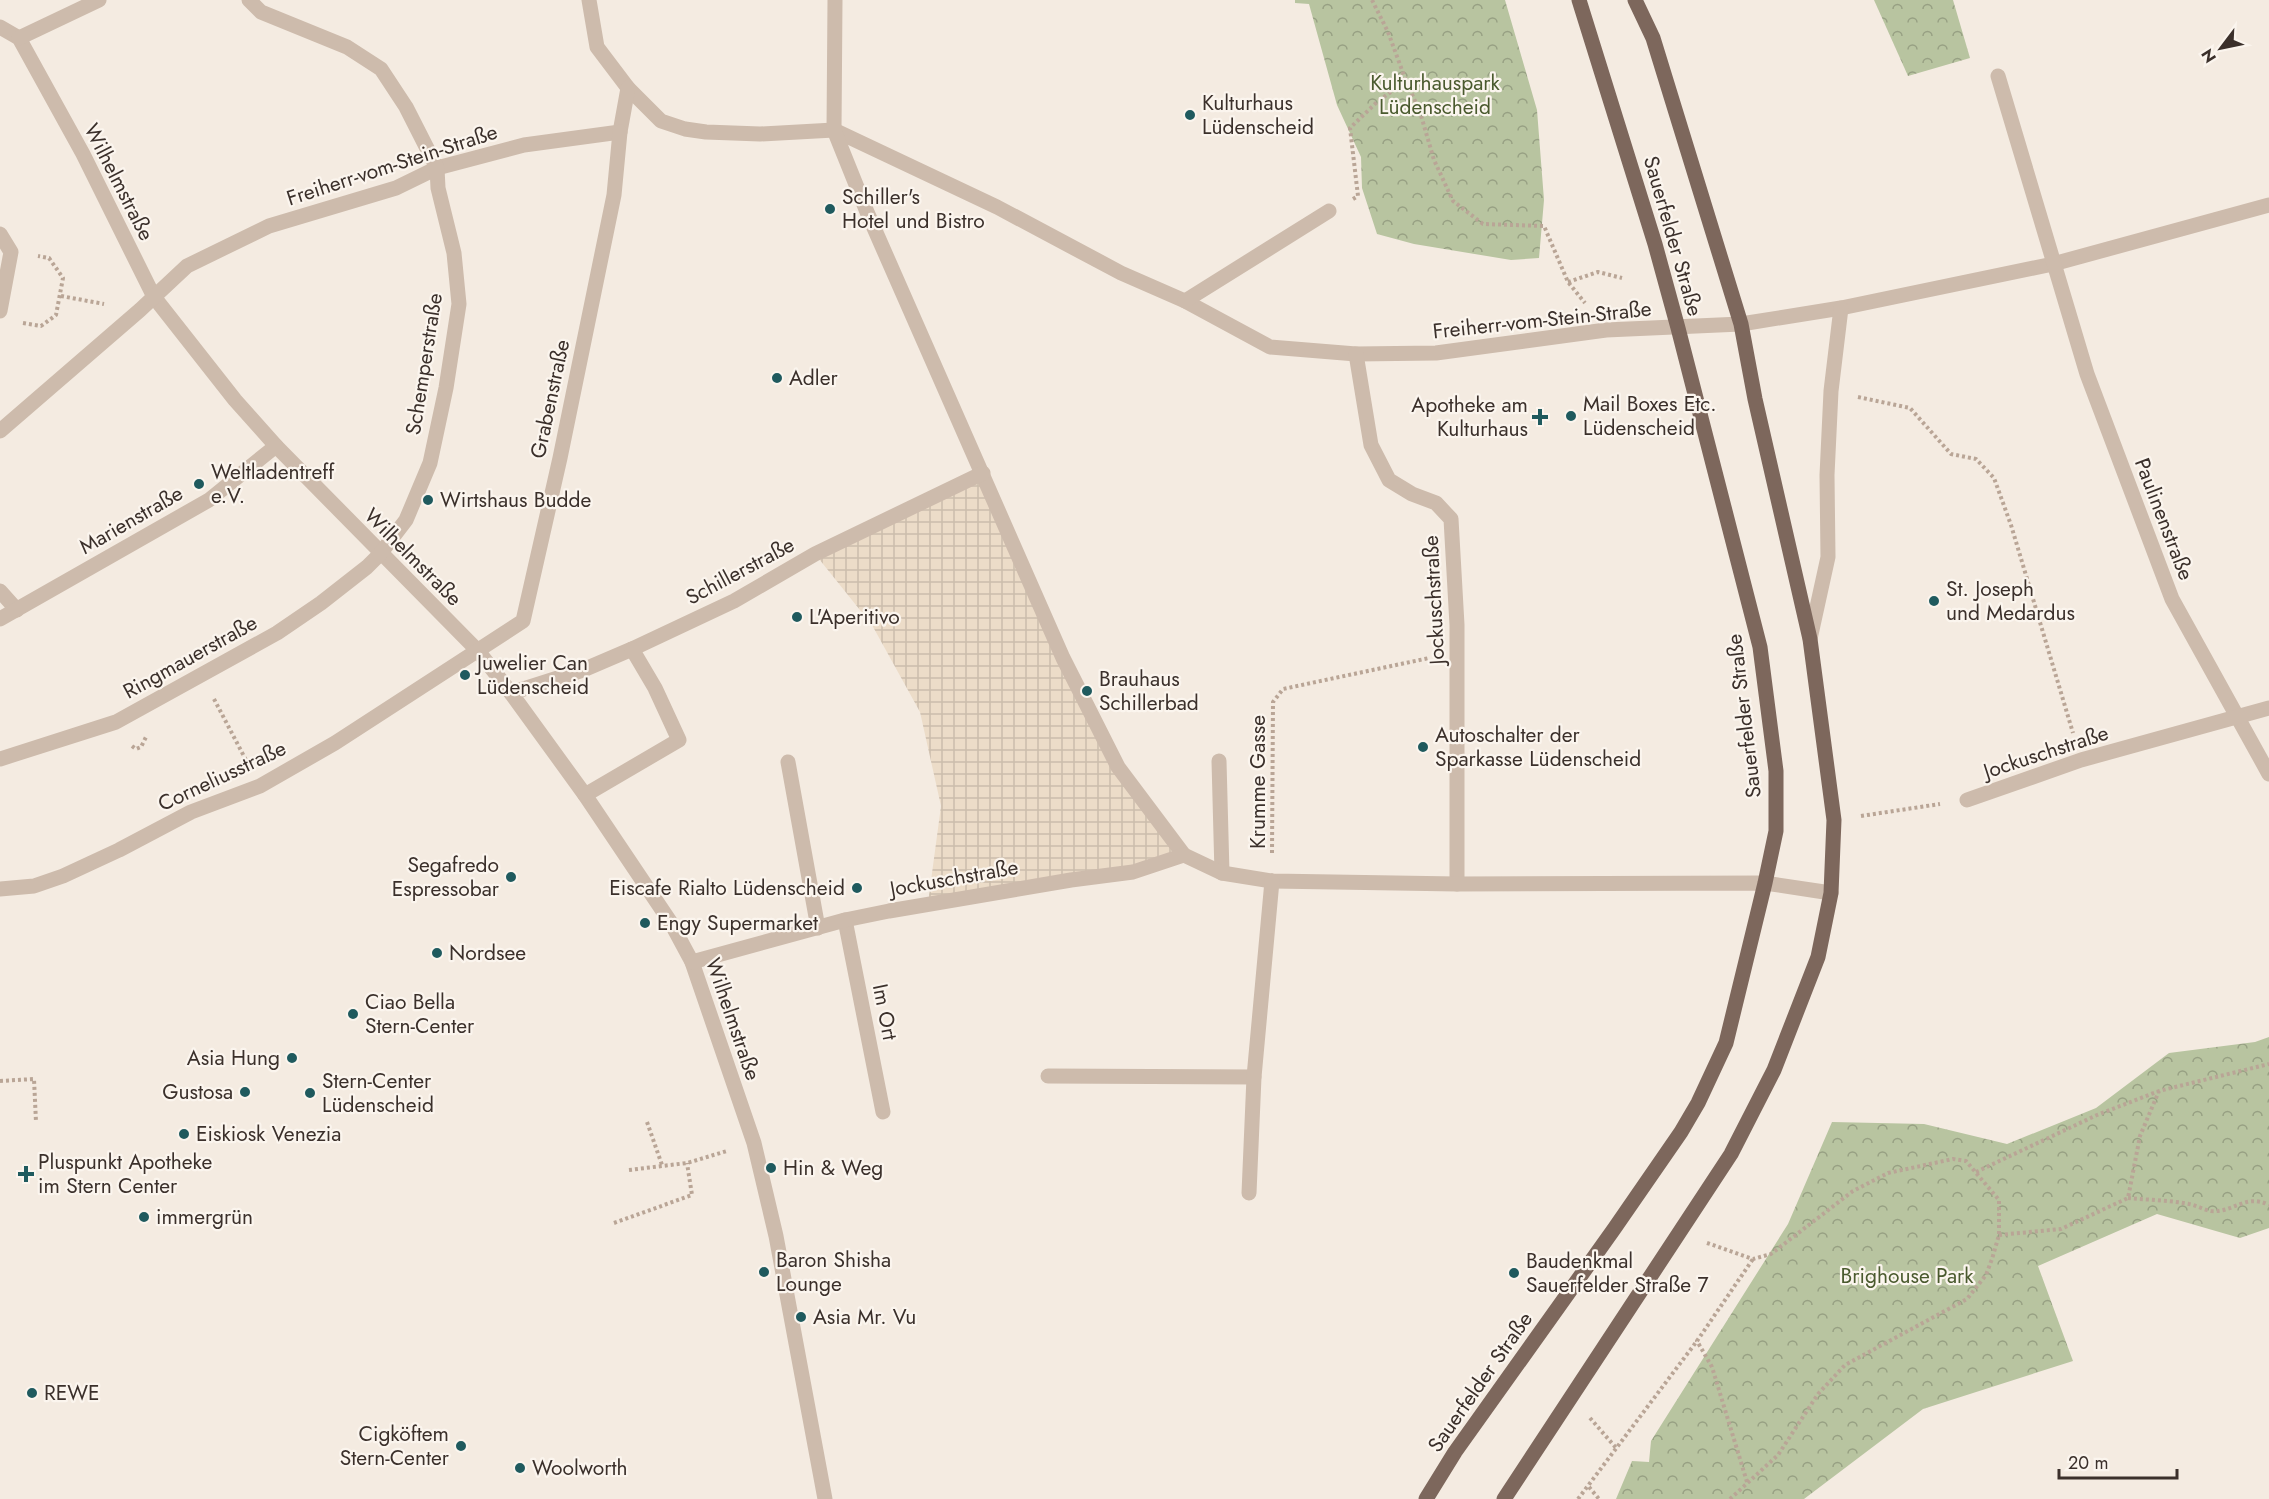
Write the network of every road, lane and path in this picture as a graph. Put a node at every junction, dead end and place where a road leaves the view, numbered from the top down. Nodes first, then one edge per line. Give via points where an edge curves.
1 (99, 0) edge
2 (249, 0) edge
3 (590, 0) edge
4 (835, 0) edge
5 (1372, 0) edge
6 (1579, 0) edge
7 (1635, 0) edge
8 (0, 27) edge
9 (19, 38) junction
10 (1998, 76) dead end
11 (1406, 81) junction
12 (628, 88) junction
13 (834, 130) junction
14 (620, 132) junction
15 (437, 168) junction
16 (2269, 205) edge
17 (1329, 211) joint
18 (0, 234) edge
19 (11, 252) junction
20 (2053, 264) junction
21 (1622, 278) dead end
22 (1568, 282) junction
23 (61, 296) junction
24 (154, 297) junction
25 (1185, 301) junction
26 (1841, 308) junction
27 (140, 310) junction
28 (0, 311) edge
29 (17, 321) dead end
30 (1741, 324) junction
31 (1678, 328) junction
32 (1606, 330) junction
33 (1356, 354) junction
34 (1831, 392) junction
35 (0, 430) edge
36 (276, 446) junction
37 (982, 473) junction
38 (380, 554) junction
39 (0, 591) edge
40 (16, 610) junction
41 (0, 619) edge
42 (1810, 639) junction
43 (632, 649) junction
44 (478, 651) junction
45 (1439, 656) dead end
46 (511, 693) junction
47 (214, 698) dead end
48 (2269, 708) edge
49 (2237, 716) junction
50 (0, 759) edge
51 (2081, 760) junction
52 (1219, 761) dead end
53 (788, 762) dead end
54 (2269, 774) edge
55 (260, 786) junction
56 (585, 795) junction
57 (1967, 800) joint
58 (1834, 820) junction
59 (1184, 855) junction
60 (1222, 873) junction
61 (1272, 881) junction
62 (1766, 883) junction
63 (1457, 884) junction
64 (0, 889) edge
65 (1831, 893) junction
66 (845, 920) junction
67 (818, 928) junction
68 (692, 962) junction
69 (2269, 1064) edge
70 (1048, 1076) dead end
71 (1254, 1077) junction
72 (0, 1082) edge
73 (2159, 1091) junction
74 (883, 1112) dead end
75 (36, 1122) dead end
76 (647, 1122) dead end
77 (754, 1143) junction
78 (687, 1163) junction
79 (662, 1165) junction
80 (629, 1170) dead end
81 (1976, 1172) junction
82 (1249, 1193) dead end
83 (2128, 1198) junction
84 (2269, 1205) edge
85 (614, 1223) dead end
86 (1678, 1233) junction
87 (2000, 1235) junction
88 (1752, 1259) junction
89 (1697, 1341) junction
90 (1572, 1398) junction
91 (1617, 1449) junction
92 (1747, 1482) junction
93 (1589, 1486) junction
94 (825, 1499) edge
95 (1426, 1499) edge
96 (1504, 1499) edge
97 (1578, 1499) edge
98 (1599, 1499) edge
99 (1730, 1499) edge

1 - 9 street
2 - 15 street via 261,12 347,48 381,69 406,107
3 - 12 street, Freiherr-vom-Stein-Straße via 597,47
4 - 13 street
5 - 11 path
6 - 31 main road, Sauerfelder Straße
7 - 30 main road, Sauerfelder Straße via 1653,38
8 - 9 street
9 - 24 street, Wilhelmstraße via 83,154
10 - 20 street
11 - 17 path via 1350,128 1358,196
11 - 22 path via 1453,201 1483,224 1544,226
12 - 13 street, Freiherr-vom-Stein-Straße via 661,121 685,129 760,134
12 - 14 street
13 - 25 street, Freiherr-vom-Stein-Straße
13 - 37 street
14 - 15 street, Freiherr-vom-Stein-Straße via 524,146
14 - 44 street, Grabenstraße via 614,195 523,621
15 - 24 street, Freiherr-vom-Stein-Straße via 396,188 268,226 187,266
15 - 38 street, Schemperstraße via 454,253 459,304 430,463 406,520
16 - 20 street, Freiherr-vom-Stein-Straße
17 - 25 street
18 - 19 street
19 - 23 path via 49,258 63,278
19 - 28 street
20 - 26 street, Freiherr-vom-Stein-Straße
20 - 49 street, Paulinenstraße via 2086,374 2172,599
21 - 22 path via 1598,272
22 - 32 path
23 - 27 path
23 - 29 path via 57,315 41,326
24 - 27 street, Freiherr-vom-Stein-Straße
24 - 36 street, Wilhelmstraße
25 - 33 street, Freiherr-vom-Stein-Straße via 1270,347
26 - 30 street, Freiherr-vom-Stein-Straße
26 - 34 street
27 - 35 street, Freiherr-vom-Stein-Straße
30 - 31 street, Freiherr-vom-Stein-Straße
30 - 42 main road, Sauerfelder Straße
31 - 32 street, Freiherr-vom-Stein-Straße
31 - 62 main road, Sauerfelder Straße via 1760,647 1776,771 1776,831
32 - 33 street, Freiherr-vom-Stein-Straße via 1436,353
33 - 63 street, Jockuschstraße via 1371,445 1389,480 1436,503 1451,519 1457,625
34 - 42 street via 1828,557
34 - 51 path via 1910,408 1951,454 1976,459 1994,478
36 - 38 street, Wilhelmstraße
36 - 40 street, Marienstraße via 209,500
37 - 43 street, Schillerstraße
37 - 59 street via 1063,658 1118,767
38 - 44 street, Wilhelmstraße
38 - 50 street, Ringmauerstraße via 277,633 116,722
39 - 40 street
40 - 41 street, Marienstraße
42 - 58 main road, Sauerfelder Straße
43 - 46 street, Schillerstraße
43 - 56 street via 679,740
44 - 46 street, Wilhelmstraße
44 - 55 street, Corneliusstraße
45 - 61 path, Krumme Gasse via 1283,689 1273,702
46 - 56 street, Wilhelmstraße
47 - 55 path
48 - 49 street, Jockuschstraße
49 - 51 street, Jockuschstraße
49 - 54 street, Paulinenstraße
51 - 57 street, Jockuschstraße
52 - 60 street
53 - 67 street
55 - 64 street, Corneliusstraße via 190,812 63,876 34,886
56 - 68 street, Wilhelmstraße via 671,923
57 - 58 path, Jockuschstraße
58 - 65 main road, Sauerfelder Straße
59 - 60 street
59 - 66 street, Jockuschstraße via 1133,872 928,903
60 - 61 street
61 - 63 street
61 - 71 street
62 - 63 street
62 - 65 street
62 - 95 main road, Sauerfelder Straße via 1726,1043 1698,1103
65 - 86 main road, Sauerfelder Straße via 1818,957 1774,1070 1731,1154
66 - 67 street, Jockuschstraße
66 - 74 street, Im Ort
67 - 68 street, Jockuschstraße
68 - 77 street, Wilhelmstraße
69 - 73 path
70 - 71 street
71 - 82 street
72 - 75 path via 34,1079
73 - 81 path via 2097,1115
73 - 83 path via 2140,1136
76 - 79 path
77 - 78 path
77 - 94 street, Wilhelmstraße via 776,1236
78 - 79 path
78 - 85 path via 692,1195
79 - 80 path
81 - 87 path via 1999,1200
81 - 88 path via 1966,1161 1953,1160 1888,1173 1853,1191 1771,1254
83 - 84 path via 2190,1204 2210,1211 2224,1210 2247,1200
83 - 87 path via 2061,1229
86 - 88 path
86 - 90 main road, Sauerfelder Straße
87 - 92 path via 1986,1275 1967,1299 1845,1365 1818,1394 1778,1455
88 - 89 path
89 - 91 path
89 - 92 path via 1712,1367
90 - 91 path
90 - 96 main road, Sauerfelder Straße
91 - 93 path
92 - 99 path
93 - 97 path
93 - 98 path

